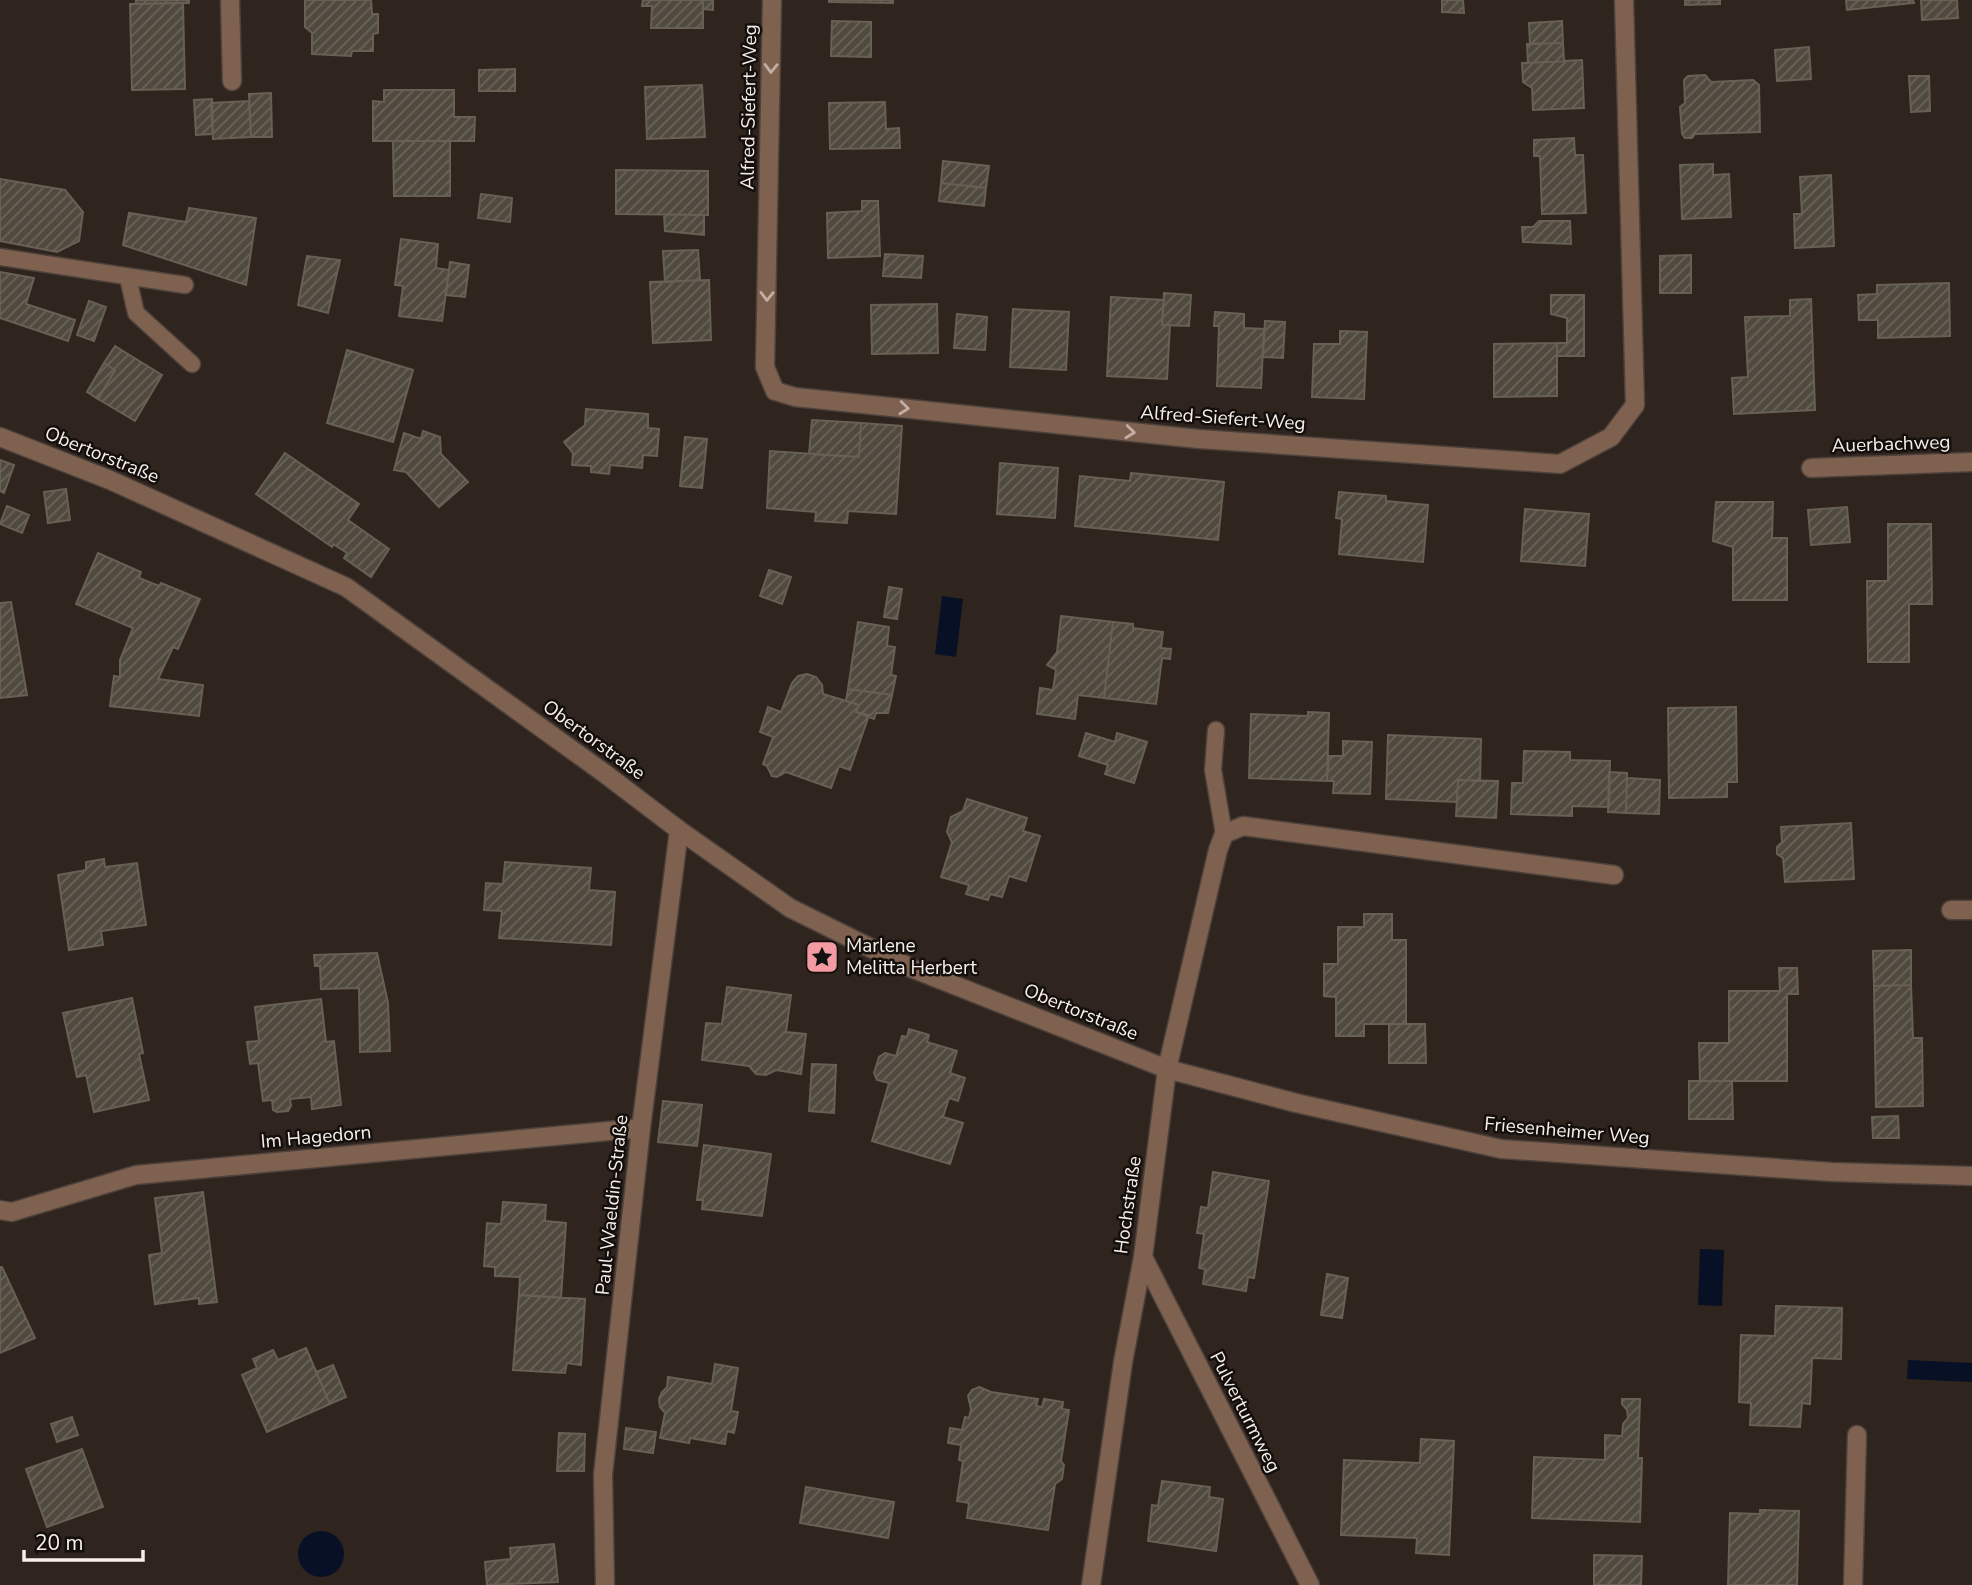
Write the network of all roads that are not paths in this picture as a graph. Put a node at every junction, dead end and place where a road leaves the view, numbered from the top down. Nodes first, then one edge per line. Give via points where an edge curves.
1 (230, 0) edge
2 (772, 0) edge
3 (1624, 0) edge
4 (232, 81) dead end
5 (0, 257) edge
6 (128, 278) junction
7 (186, 285) dead end
8 (192, 364) dead end
9 (0, 437) edge
10 (1972, 462) edge
11 (1811, 468) dead end
12 (1216, 730) dead end
13 (680, 830) junction
14 (1223, 834) junction
15 (1614, 875) dead end
16 (1951, 910) dead end
17 (1972, 910) edge
18 (1167, 1069) junction
19 (641, 1128) junction
20 (1972, 1176) edge
21 (0, 1210) edge
22 (1143, 1257) junction
23 (1857, 1435) dead end
24 (605, 1585) edge
25 (1091, 1585) edge
26 (1310, 1585) edge
27 (1853, 1585) edge

1 - 4 street
2 -> 3 street, Alfred-Siefert-Weg via 765,367 775,391 795,397 1199,439 1560,464 1611,437 1635,405
5 - 6 lane
6 - 7 lane
6 - 8 lane via 136,313
9 - 13 street, Obertorstraße via 122,485 346,587
10 - 11 street, Auerbachweg
12 - 14 lane, Hochstraße via 1213,771
13 - 18 street, Obertorstraße via 790,908 911,968
13 - 19 street, Paul-Waeldin-Straße
14 - 15 street via 1243,826
14 - 18 street, Hochstraße
16 - 17 street
18 - 20 street, Friesenheimer Weg via 1501,1149 1832,1172
18 - 22 street, Hochstraße
19 - 21 street, Im Hagedorn via 136,1175 12,1212
19 - 24 street, Paul-Waeldin-Straße via 603,1475
22 - 25 street, Hochstraße
22 - 26 street, Pulverturmweg
23 - 27 street

